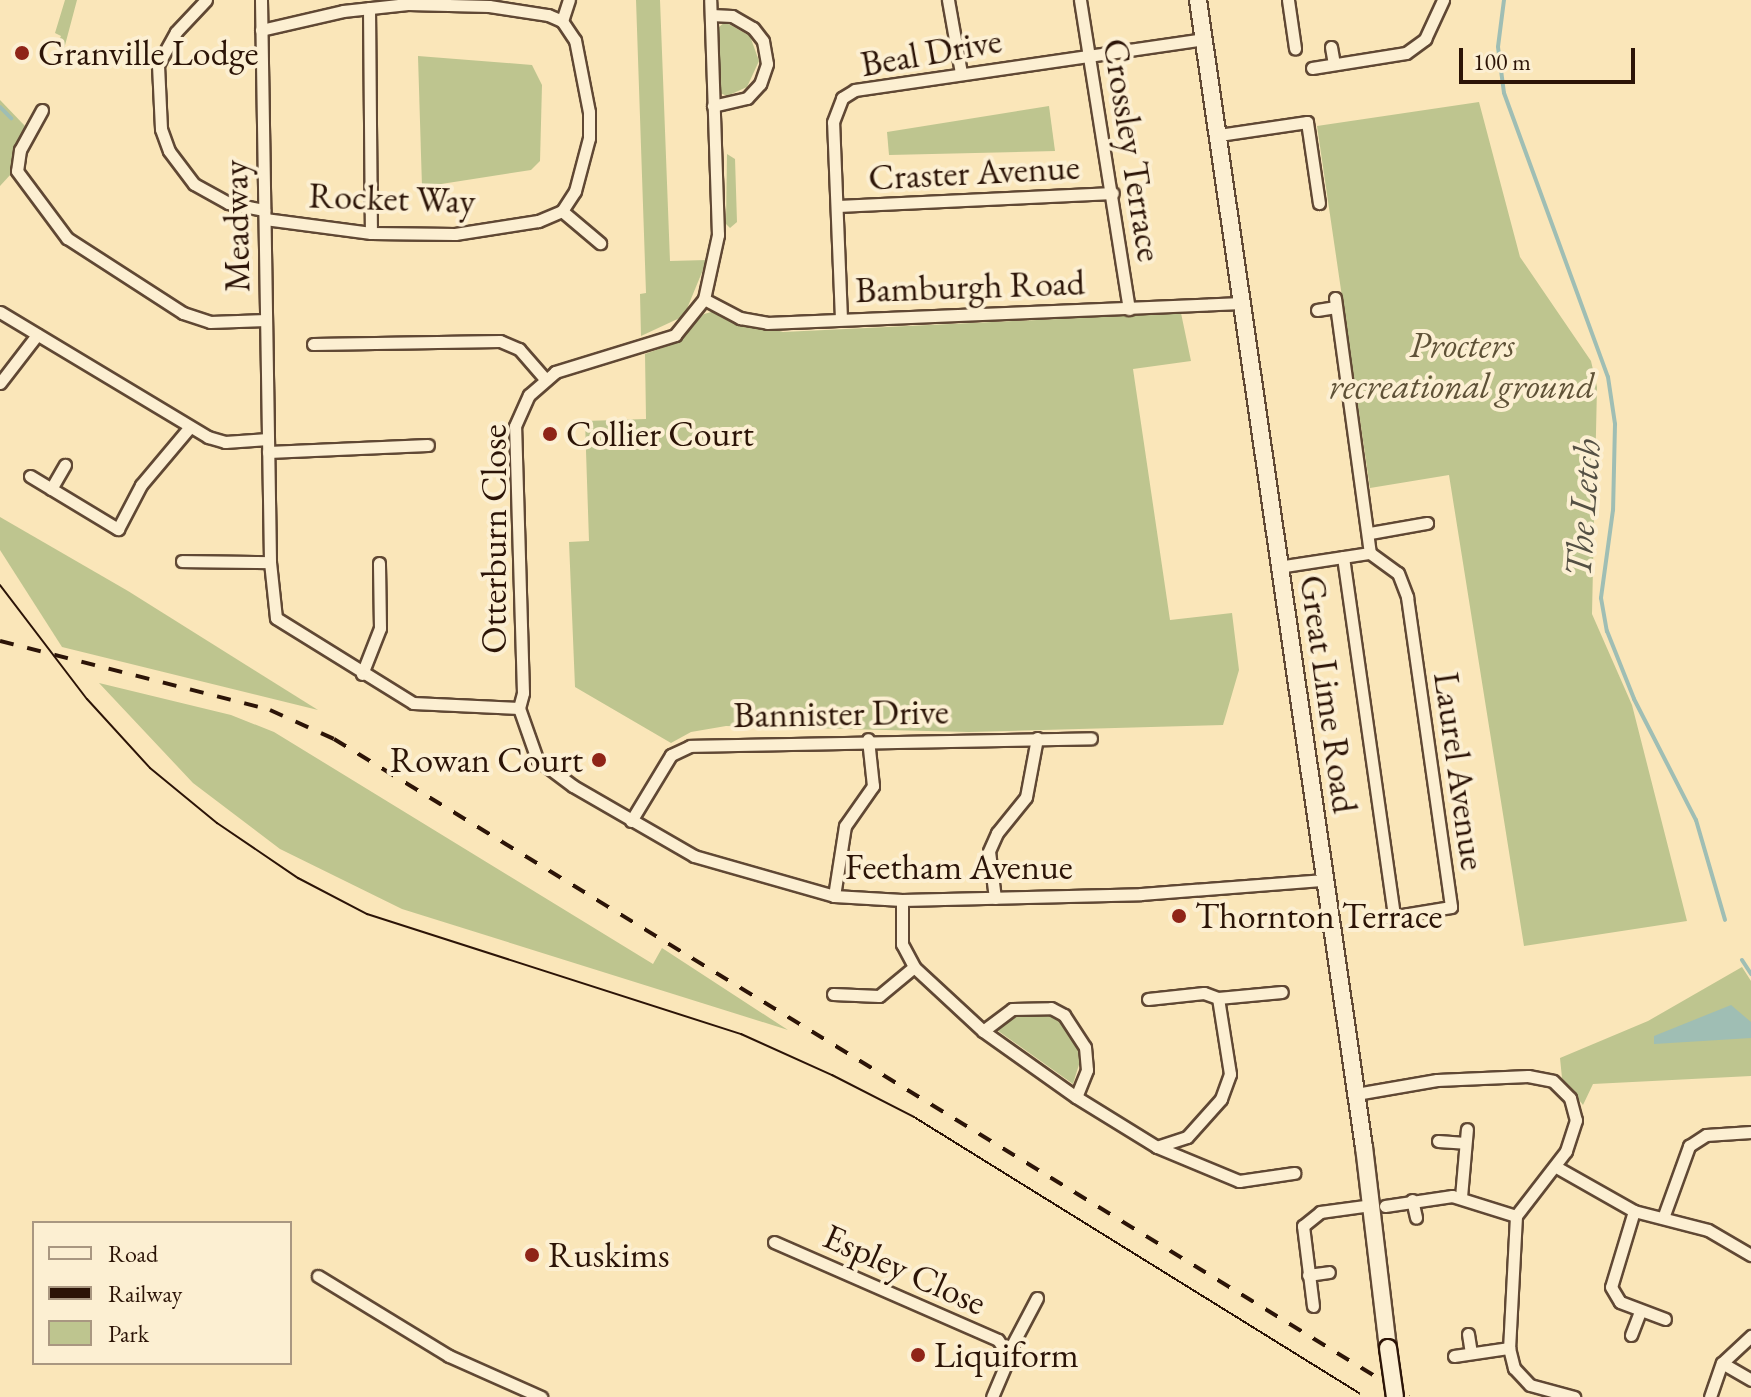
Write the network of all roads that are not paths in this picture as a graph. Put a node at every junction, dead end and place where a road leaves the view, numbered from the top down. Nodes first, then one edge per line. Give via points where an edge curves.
1 (206, 0) edge
2 (261, 0) edge
3 (569, 0) edge
4 (710, 0) edge
5 (948, 0) edge
6 (1080, 0) edge
7 (1198, 0) edge
8 (1288, 0) edge
9 (1443, 0) edge
10 (369, 8) junction
11 (711, 15) junction
12 (562, 21) junction
13 (261, 30) junction
14 (1204, 39) junction
15 (1331, 47) dead end
16 (1295, 48) dead end
17 (1092, 55) junction
18 (1334, 64) junction
19 (1312, 68) dead end
20 (961, 73) junction
21 (713, 106) junction
22 (42, 110) dead end
23 (1219, 135) junction
24 (1113, 193) junction
25 (1319, 203) dead end
26 (838, 206) junction
27 (562, 211) junction
28 (264, 214) junction
29 (371, 233) junction
30 (600, 243) dead end
31 (704, 299) junction
32 (1242, 303) junction
33 (1129, 309) junction
34 (1317, 310) dead end
35 (0, 312) edge
36 (841, 319) junction
37 (266, 320) junction
38 (37, 335) junction
39 (313, 344) dead end
40 (545, 379) junction
41 (0, 383) edge
42 (189, 428) junction
43 (268, 439) junction
44 (428, 445) dead end
45 (268, 452) junction
46 (65, 465) dead end
47 (30, 476) dead end
48 (51, 489) junction
49 (1427, 523) dead end
50 (1370, 533) junction
51 (1370, 553) junction
52 (1343, 557) junction
53 (182, 561) dead end
54 (270, 562) junction
55 (379, 563) dead end
56 (1278, 567) junction
57 (1417, 581) dead end
58 (1404, 586) junction
59 (362, 674) junction
60 (519, 708) junction
61 (1037, 738) junction
62 (1091, 738) dead end
63 (868, 739) junction
64 (631, 821) junction
65 (1324, 880) junction
66 (834, 896) junction
67 (995, 898) junction
68 (902, 900) junction
69 (1394, 917) junction
70 (1378, 919) dead end
71 (914, 967) junction
72 (1282, 992) dead end
73 (833, 994) dead end
74 (1218, 998) junction
75 (1148, 999) dead end
76 (983, 1031) junction
77 (1356, 1094) junction
78 (1076, 1097) junction
79 (1467, 1129) dead end
80 (1751, 1132) edge
81 (1438, 1141) dead end
82 (1465, 1143) junction
83 (1157, 1147) junction
84 (1558, 1168) junction
85 (1294, 1173) dead end
86 (1461, 1197) junction
87 (1412, 1200) junction
88 (1378, 1206) junction
89 (1634, 1211) junction
90 (1516, 1216) junction
91 (1416, 1218) dead end
92 (1663, 1218) junction
93 (774, 1242) dead end
94 (1751, 1255) edge
95 (1329, 1272) dead end
96 (1308, 1275) junction
97 (318, 1276) dead end
98 (1037, 1298) dead end
99 (1313, 1306) dead end
100 (1640, 1311) junction
101 (1665, 1319) dead end
102 (1468, 1334) dead end
103 (1631, 1335) dead end
104 (1751, 1336) edge
105 (1509, 1348) junction
106 (1009, 1351) junction
107 (1471, 1353) junction
108 (1454, 1356) dead end
109 (1722, 1363) junction
110 (1751, 1380) edge
111 (541, 1397) edge
112 (992, 1397) edge
113 (1395, 1397) edge
114 (1574, 1397) edge
115 (1710, 1397) edge

1 - 28 street, Rocket Way via 176,32 158,65 161,129 169,151 194,184 228,203
2 - 13 street, Meadway
3 - 12 street
4 - 11 street
5 - 20 street
6 - 17 street, Crossley Terrace
7 - 14 main road, Great Lime Road
8 - 16 street
9 - 18 street via 1425,39 1406,53
10 - 12 street via 489,6
10 - 13 street
10 - 29 street
11 - 21 street
11 - 21 street via 732,16 753,28 763,41 767,64 760,84 747,98
12 - 27 street via 582,59 589,138 583,171
13 - 28 street, Meadway
14 - 17 street, Beal Drive
14 - 23 main road, Great Lime Road
15 - 18 street
17 - 20 street, Beal Drive
17 - 24 street, Crossley Terrace
18 - 19 street
20 - 26 street, Beal Drive via 855,90 842,98 833,122
21 - 31 street via 718,235
22 - 37 street via 20,150 17,171 67,238 183,313 210,322
23 - 25 street via 1307,122
23 - 32 main road, Great Lime Road
24 - 26 street, Craster Avenue
24 - 33 street, Crossley Terrace
26 - 36 street, Beal Drive
27 - 29 street, Rocket Way via 506,229
27 - 30 street
28 - 29 street, Rocket Way
28 - 37 street, Meadway
31 - 36 street, Bamburgh Road via 740,318 767,323
31 - 40 street, Otterburn Close via 675,335
32 - 33 street, Bamburgh Road
32 - 56 main road, Great Lime Road
33 - 36 street, Bamburgh Road
34 - 50 street via 1336,302
35 - 38 street
37 - 43 street, Meadway
38 - 41 street
38 - 42 street
39 - 40 street, Otterburn Close via 500,341 519,349
40 - 60 street, Otterburn Close via 529,395 515,426 523,693
42 - 43 street via 225,442
42 - 48 street via 141,485 118,529
43 - 45 street, Meadway
44 - 45 street
45 - 54 street, Meadway
46 - 48 street
47 - 48 street
49 - 50 street
50 - 51 street
51 - 52 street
51 - 58 street via 1383,559
52 - 56 street
52 - 69 street
53 - 54 street
54 - 59 street, Meadway via 276,618
55 - 59 street via 380,628
56 - 65 main road, Great Lime Road
57 - 58 street
58 - 69 street, Laurel Avenue via 1451,907
59 - 60 street, Meadway via 395,695 430,707
60 - 64 street, Feetham Avenue via 530,749 543,766
61 - 62 street, Bannister Drive
61 - 63 street, Bannister Drive
61 - 67 street via 1026,797 989,851
63 - 64 street, Bannister Drive via 680,748
63 - 66 street via 873,786 867,802 845,826
64 - 66 street, Feetham Avenue via 694,856
65 - 67 street, Feetham Avenue via 1173,893
65 - 77 main road, Great Lime Road
66 - 68 street, Feetham Avenue
67 - 68 street, Feetham Avenue
68 - 71 street via 902,944
69 - 70 street, Laurel Avenue
71 - 73 street via 879,996
71 - 76 street
72 - 74 street
74 - 75 street via 1204,993
74 - 83 street via 1230,1074 1221,1099 1187,1137
76 - 78 street
76 - 78 street via 1012,1009 1051,1008 1064,1015 1085,1047 1087,1070
77 - 84 street via 1467,1078 1553,1081 1570,1098 1576,1120
77 - 88 main road, Great Lime Road
78 - 83 street
79 - 82 street
80 - 92 street via 1713,1134 1689,1146
81 - 82 street
82 - 86 street
83 - 85 street via 1239,1181
84 - 89 street
84 - 90 street
86 - 87 street
86 - 90 street
87 - 88 street
87 - 91 street
88 - 96 street via 1309,1218 1302,1243
88 - 113 main road, Great Lime Road, bridge
89 - 92 street
89 - 100 street via 1610,1282 1620,1302
90 - 105 street
92 - 94 street via 1708,1230
93 - 106 street, Espley Close via 998,1340
95 - 96 street
96 - 99 street
97 - 111 street via 449,1356
98 - 106 street
100 - 101 street
100 - 103 street
102 - 107 street
104 - 109 street
105 - 107 street
105 - 114 street via 1514,1368 1530,1385
106 - 112 street, Espley Close
107 - 108 street
109 - 110 street
109 - 115 street

